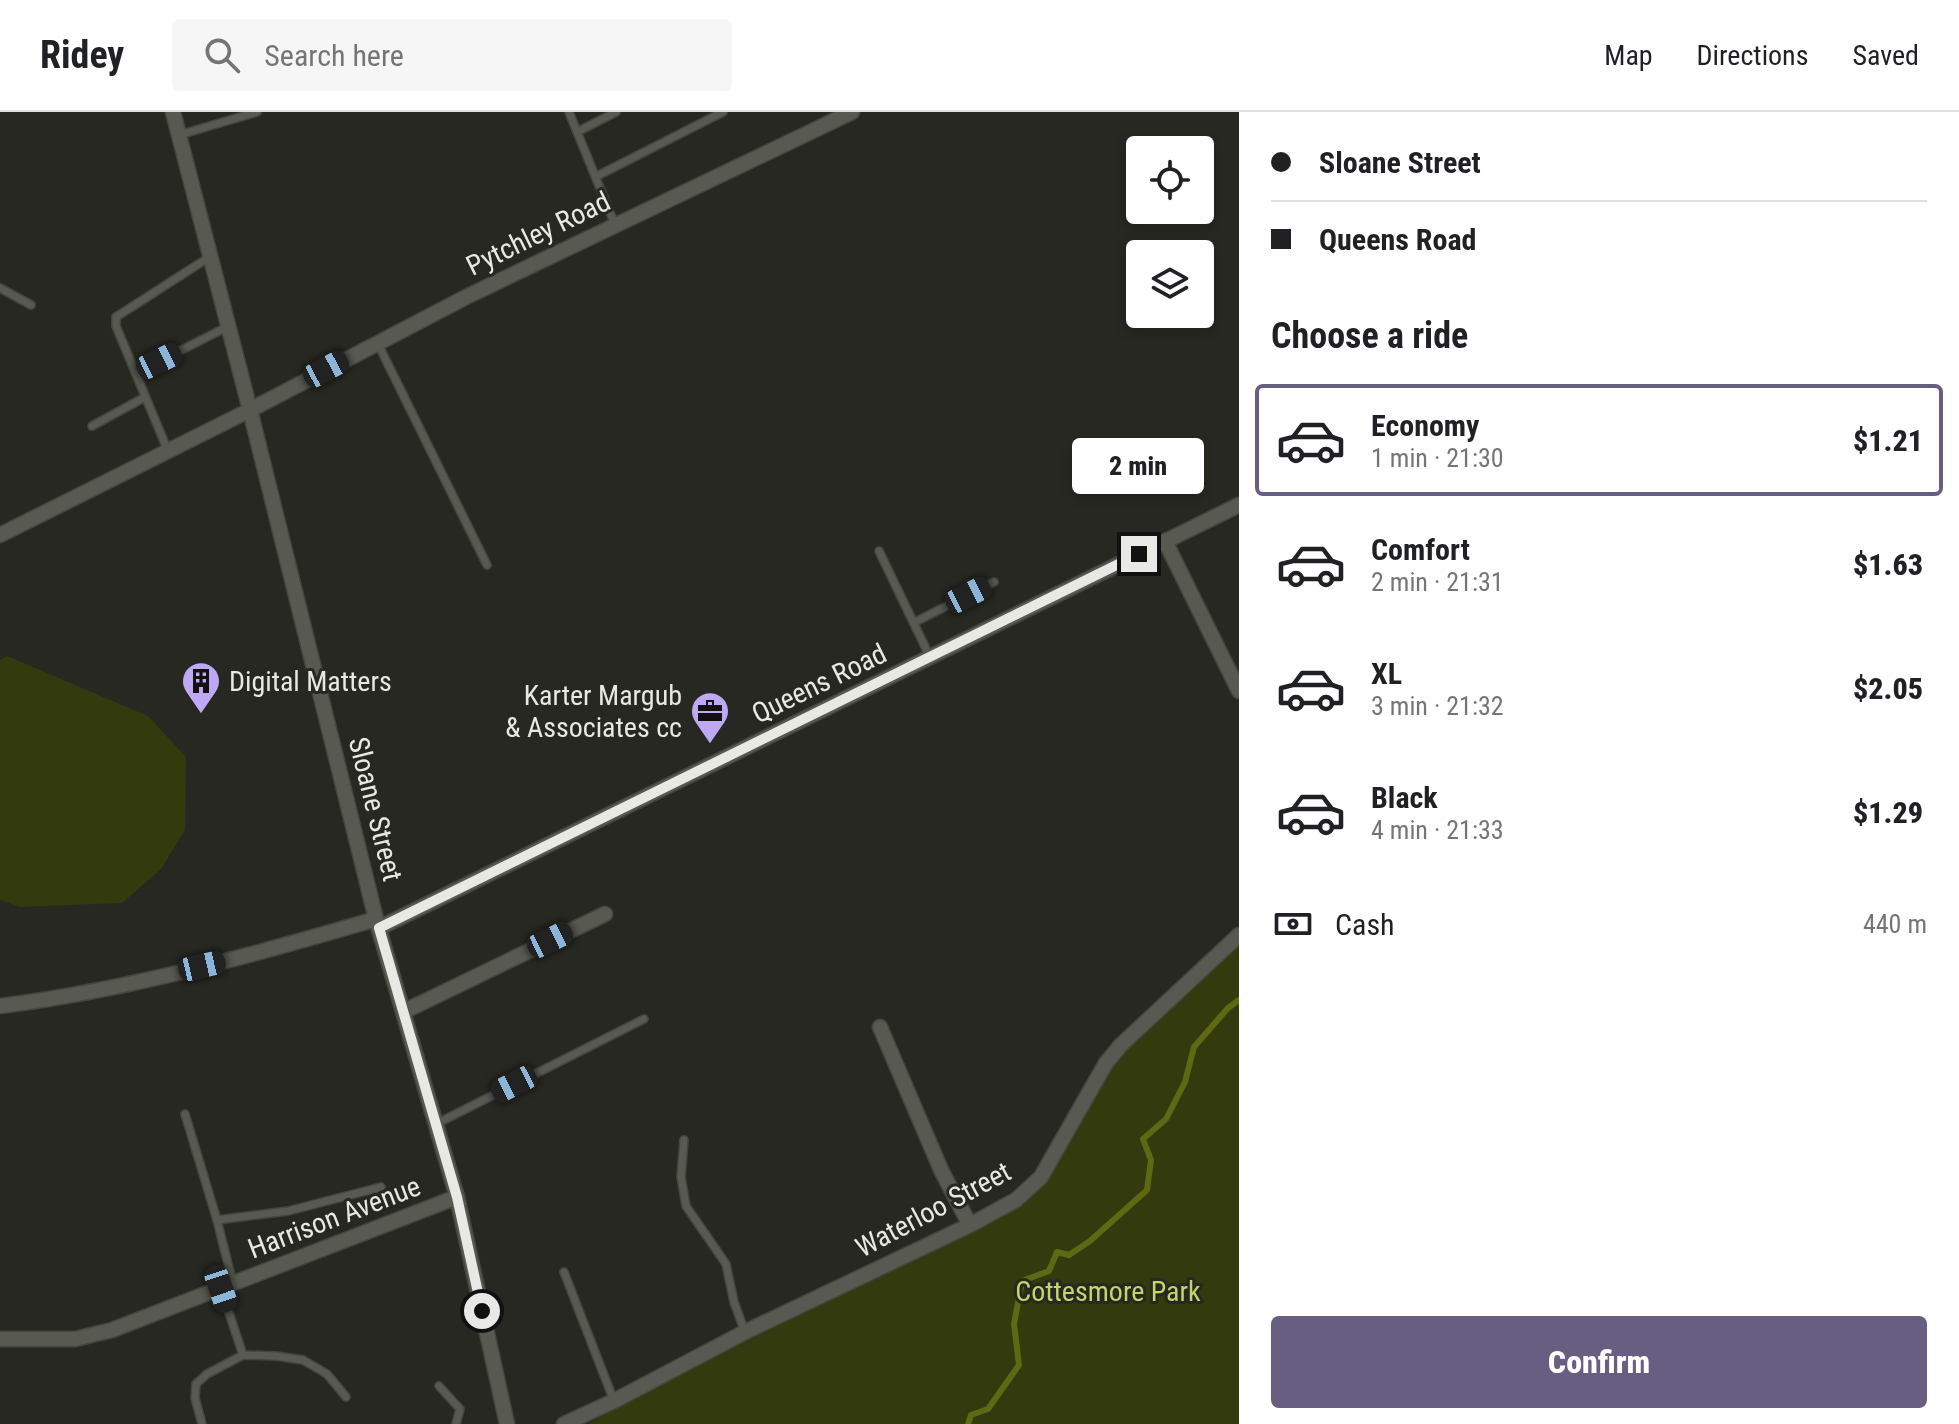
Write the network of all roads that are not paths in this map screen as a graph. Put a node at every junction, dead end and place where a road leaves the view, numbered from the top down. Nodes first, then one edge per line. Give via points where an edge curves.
1 (173, 112) edge
2 (255, 112) edge
3 (569, 112) edge
4 (616, 112) edge
5 (723, 112) edge
6 (852, 112) edge
7 (577, 132) junction
8 (179, 135) junction
9 (597, 176) junction
10 (615, 225) junction
11 (211, 256) junction
12 (0, 288) edge
13 (31, 305) dead end
14 (229, 326) junction
15 (377, 342) junction
16 (136, 373) junction
17 (145, 397) junction
18 (250, 410) junction
19 (92, 426) dead end
20 (168, 451) junction
21 (1239, 505) edge
22 (0, 535) edge
23 (1165, 541) junction
24 (879, 551) dead end
25 (487, 565) dead end
26 (994, 582) dead end
27 (915, 622) junction
28 (930, 657) junction
29 (1239, 691) edge
30 (605, 914) dead end
31 (378, 923) junction
32 (1239, 935) edge
33 (0, 1006) edge
34 (405, 1011) junction
35 (644, 1019) dead end
36 (880, 1027) dead end
37 (185, 1114) dead end
38 (436, 1124) junction
39 (684, 1140) dead end
40 (381, 1187) dead end
41 (457, 1197) junction
42 (217, 1220) junction
43 (970, 1225) junction
44 (564, 1272) dead end
45 (227, 1287) junction
46 (745, 1332) junction
47 (0, 1339) edge
48 (243, 1355) junction
49 (439, 1386) dead end
50 (346, 1397) dead end
51 (614, 1401) junction
52 (202, 1424) edge
53 (456, 1424) edge
54 (507, 1424) edge
55 (564, 1424) edge

1 - 8 street, Sloane Street
2 - 8 lane
3 - 7 lane
4 - 7 lane
5 - 9 lane
6 - 10 street, Pytchley Road
7 - 9 lane
8 - 11 street, Sloane Street
9 - 10 lane
10 - 15 street, Pytchley Road
11 - 14 street, Sloane Street
11 - 16 lane via 116,317
12 - 13 lane
14 - 16 lane
14 - 18 street, Sloane Street
15 - 18 street, Pytchley Road
15 - 25 lane
16 - 17 lane
17 - 19 lane
17 - 20 lane
18 - 20 street, Pytchley Road
18 - 31 street, Sloane Street
20 - 22 street, Pytchley Road
21 - 23 street, Queens Road
23 - 28 street, Queens Road
23 - 29 street
24 - 27 lane
26 - 27 lane
27 - 28 lane
28 - 31 street, Queens Road
30 - 34 street
31 - 33 street, Queens Road via 63,998
31 - 34 street, Sloane Street
32 - 43 street, Waterloo Street via 1106,1063 1060,1148 1030,1189
34 - 38 street, Sloane Street
35 - 38 lane
36 - 43 street
37 - 42 lane
38 - 41 street, Sloane Street
39 - 46 lane via 681,1177 686,1206 726,1264
40 - 42 lane via 288,1211
41 - 45 street, Harrison Avenue
41 - 54 street, Sloane Street
42 - 45 lane
43 - 46 street, Waterloo Street
44 - 51 lane
45 - 47 street, Harrison Avenue via 75,1339
45 - 48 lane
46 - 51 street, Waterloo Street
48 - 50 lane via 303,1360 327,1374
48 - 52 lane via 196,1384
49 - 53 lane via 460,1409
51 - 55 street, Waterloo Street

